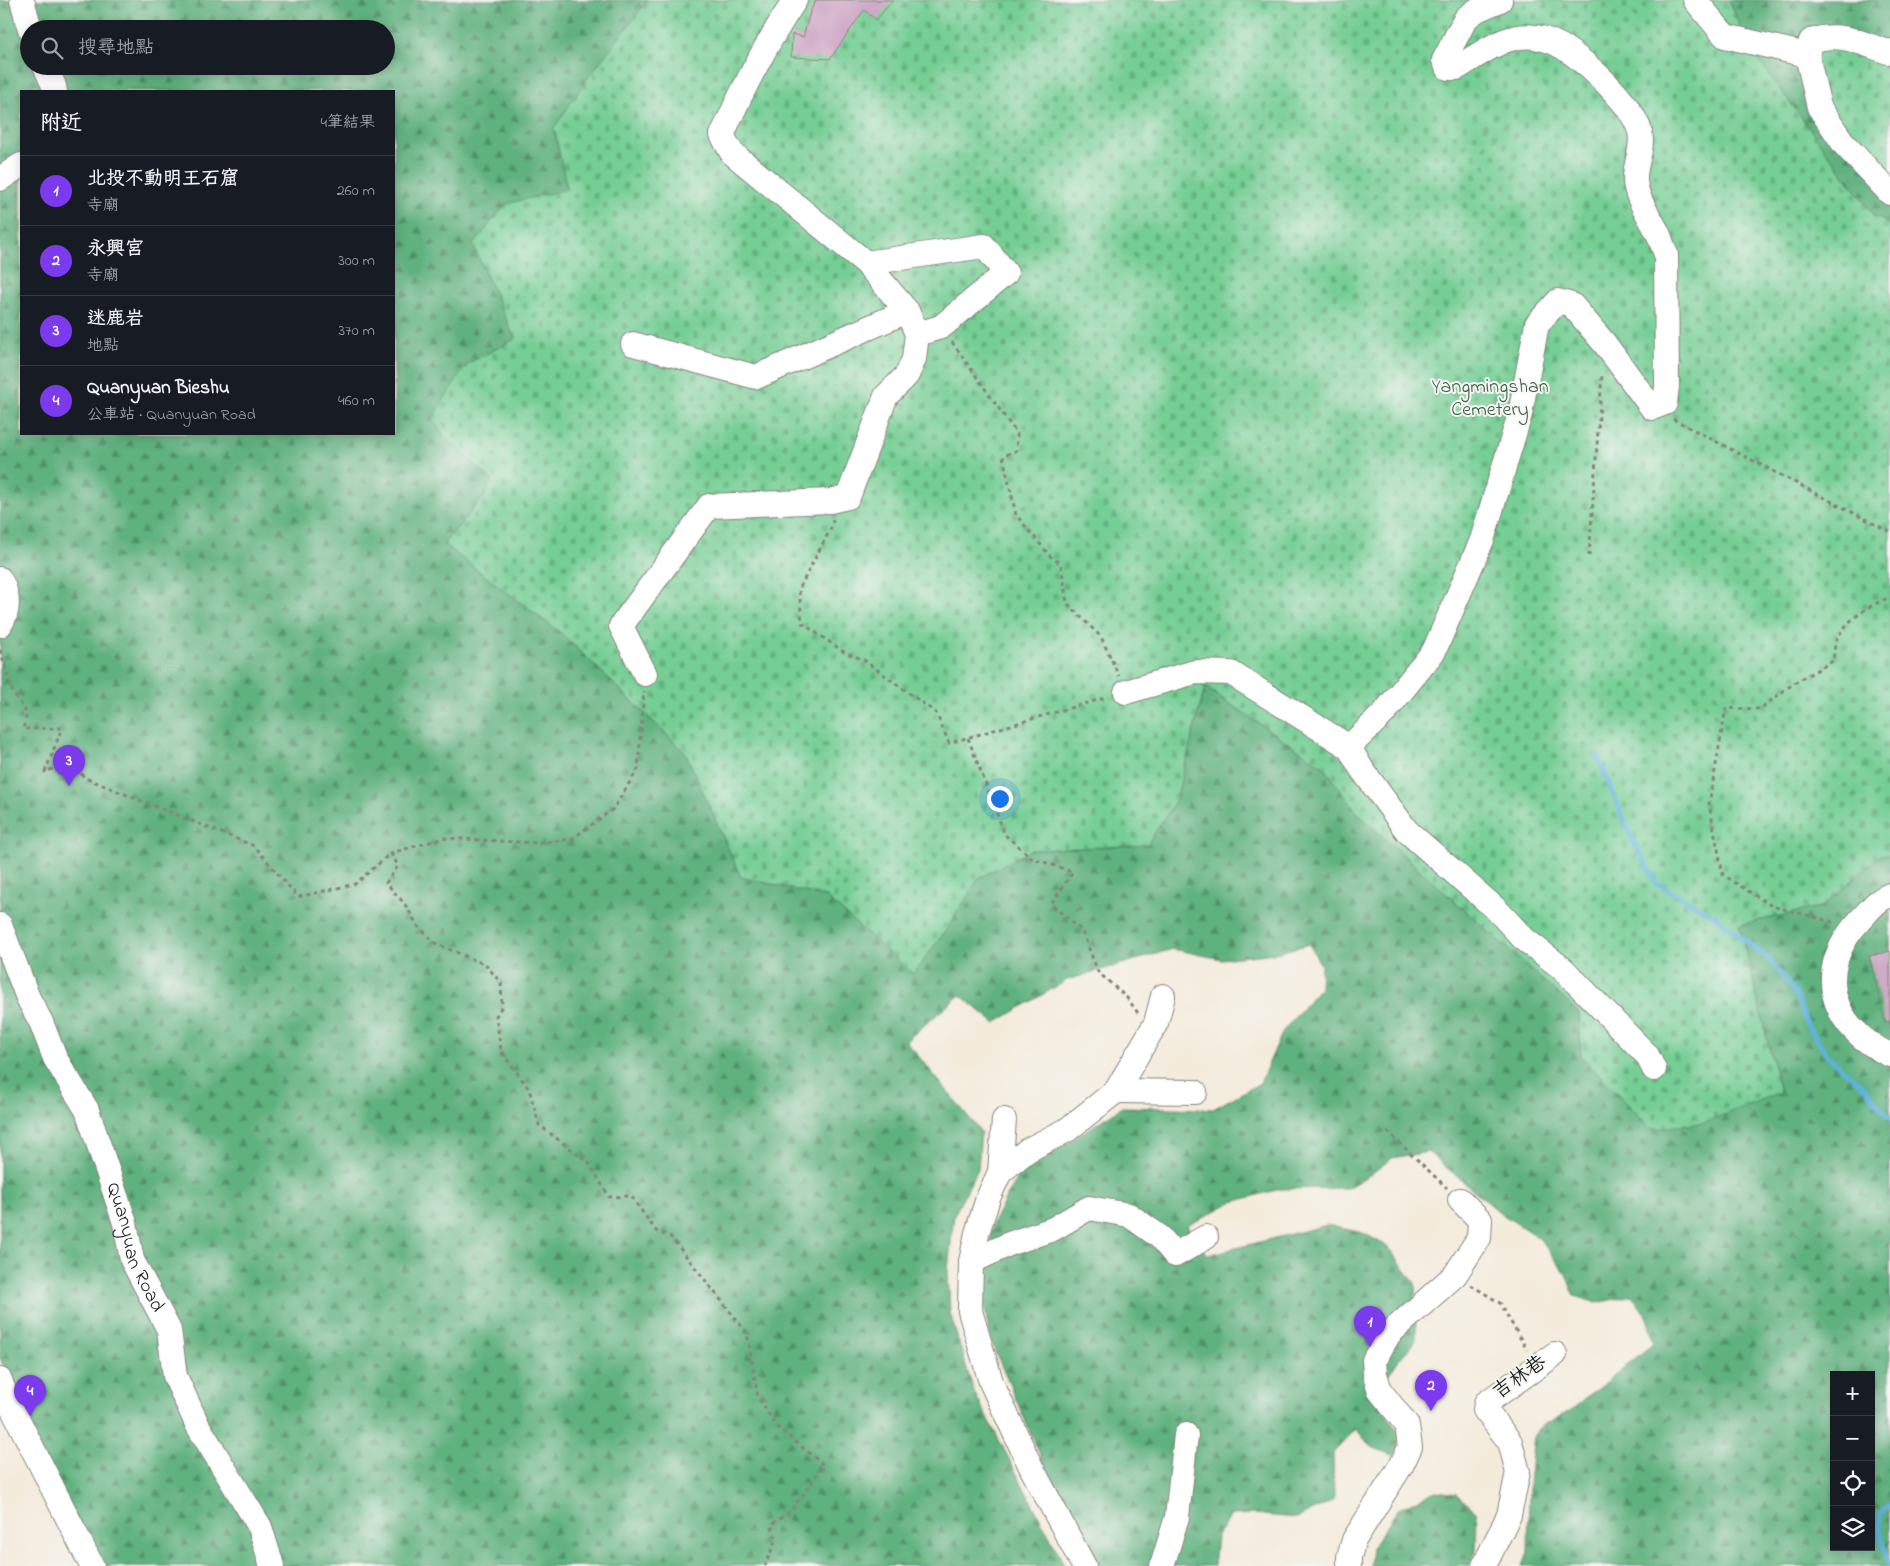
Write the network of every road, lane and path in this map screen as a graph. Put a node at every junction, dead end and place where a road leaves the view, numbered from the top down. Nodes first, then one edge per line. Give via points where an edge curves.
1 (22, 0) edge
2 (795, 0) edge
3 (1500, 0) edge
4 (1695, 0) edge
5 (28, 20) edge
6 (1890, 51) edge
7 (1807, 55) junction
8 (49, 75) edge
9 (55, 90) edge
10 (20, 166) edge
11 (0, 179) edge
12 (1890, 192) edge
13 (866, 262) junction
14 (906, 311) junction
15 (941, 327) junction
16 (917, 334) junction
17 (633, 344) dead end
18 (1605, 344) junction
19 (1652, 408) junction
20 (838, 499) junction
21 (1890, 532) edge
22 (1589, 556) dead end
23 (0, 578) edge
24 (1890, 597) edge
25 (0, 625) edge
26 (0, 650) edge
27 (645, 674) joint
28 (1126, 692) junction
29 (968, 738) junction
30 (1349, 747) junction
31 (391, 853) junction
32 (1890, 895) edge
33 (0, 925) edge
34 (1853, 927) junction
35 (1163, 996) dead end
36 (1151, 1032) junction
37 (1890, 1055) edge
38 (1654, 1070) dead end
39 (1116, 1091) junction
40 (1195, 1092) dead end
41 (1004, 1120) dead end
42 (1387, 1131) dead end
43 (1000, 1172) junction
44 (1460, 1200) joint
45 (1206, 1237) dead end
46 (971, 1262) junction
47 (1455, 1275) junction
48 (1546, 1360) joint
49 (0, 1380) edge
50 (1186, 1435) dead end
51 (92, 1566) edge
52 (272, 1566) edge
53 (765, 1566) edge
54 (1084, 1566) edge
55 (1162, 1566) edge
56 (1349, 1566) edge
57 (1484, 1566) edge

1 - 5 street
2 - 13 street via 766,48 722,135 732,152
3 - 19 street via 1466,18 1444,60 1448,68 1457,68 1507,40 1543,38 1563,46 1596,73 1631,113 1640,131 1641,148 1635,181 1666,254 1667,386 1665,402
4 - 7 street via 1725,36
6 - 7 street via 1845,37 1824,36 1811,41
7 - 12 street via 1819,107 1844,144
8 - 9 street
10 - 11 street
13 - 14 street
13 - 15 street via 984,246 1006,273
14 - 16 street
14 - 17 street via 756,377
15 - 16 street
15 - 28 path via 1017,434 1016,451 1003,456 1016,515 1050,556 1061,564 1067,603 1101,637
16 - 20 street via 914,359 907,376 886,396 848,496
18 - 19 street
18 - 22 path
18 - 30 street via 1572,305 1558,301 1537,324 1520,414 1482,540 1465,583 1434,651 1384,713
19 - 21 path
20 - 27 street via 709,506 621,626
20 - 29 path via 832,526 799,589 802,622 844,652 864,660 936,713 949,744
23 - 25 street via 7,603
24 - 34 path via 1870,606 1848,623 1836,642 1833,661 1794,683 1760,709 1726,708 1709,804 1723,875 1772,906
26 - 31 path via 12,690 27,714 23,729 62,728 44,772 71,761 85,778 254,846 298,897 355,884
27 - 31 path via 638,769 613,809 572,839 536,843 444,838
28 - 29 path
28 - 30 street via 1195,672 1231,673
29 - 36 path via 1005,836 1032,858 1074,872 1051,904 1082,931 1098,972 1127,998
30 - 38 street via 1407,832 1563,969 1647,1055
31 - 53 path via 398,866 386,882 418,926 436,943 486,965 502,983 502,1006 496,1016 501,1051 529,1088 539,1125 590,1163 609,1197 631,1196 656,1231 671,1237 747,1333 758,1396 777,1427 824,1465 791,1511 771,1525 776,1538
32 - 34 street via 1879,899
33 - 52 street, Quanyuan Road via 55,1058 87,1110 125,1223 132,1260 169,1330 175,1376 198,1426 260,1527
34 - 37 street via 1841,947 1833,973 1834,998 1845,1021 1858,1034
35 - 36 street
36 - 39 street
39 - 40 street
39 - 43 street via 1067,1130 1028,1150
41 - 43 street
42 - 44 path
43 - 46 street via 988,1198
44 - 47 street via 1480,1220 1480,1238
45 - 46 street via 1175,1254 1160,1237 1129,1214 1090,1208 1053,1229 1009,1244
46 - 54 street via 970,1311 991,1382 1032,1469
47 - 48 path via 1500,1303
47 - 56 street via 1389,1334 1374,1360 1380,1391 1407,1425 1410,1448 1354,1540
48 - 57 street, 吉林巷 via 1486,1402 1485,1410 1510,1442 1518,1472 1509,1515
49 - 51 street
50 - 55 street via 1177,1517

